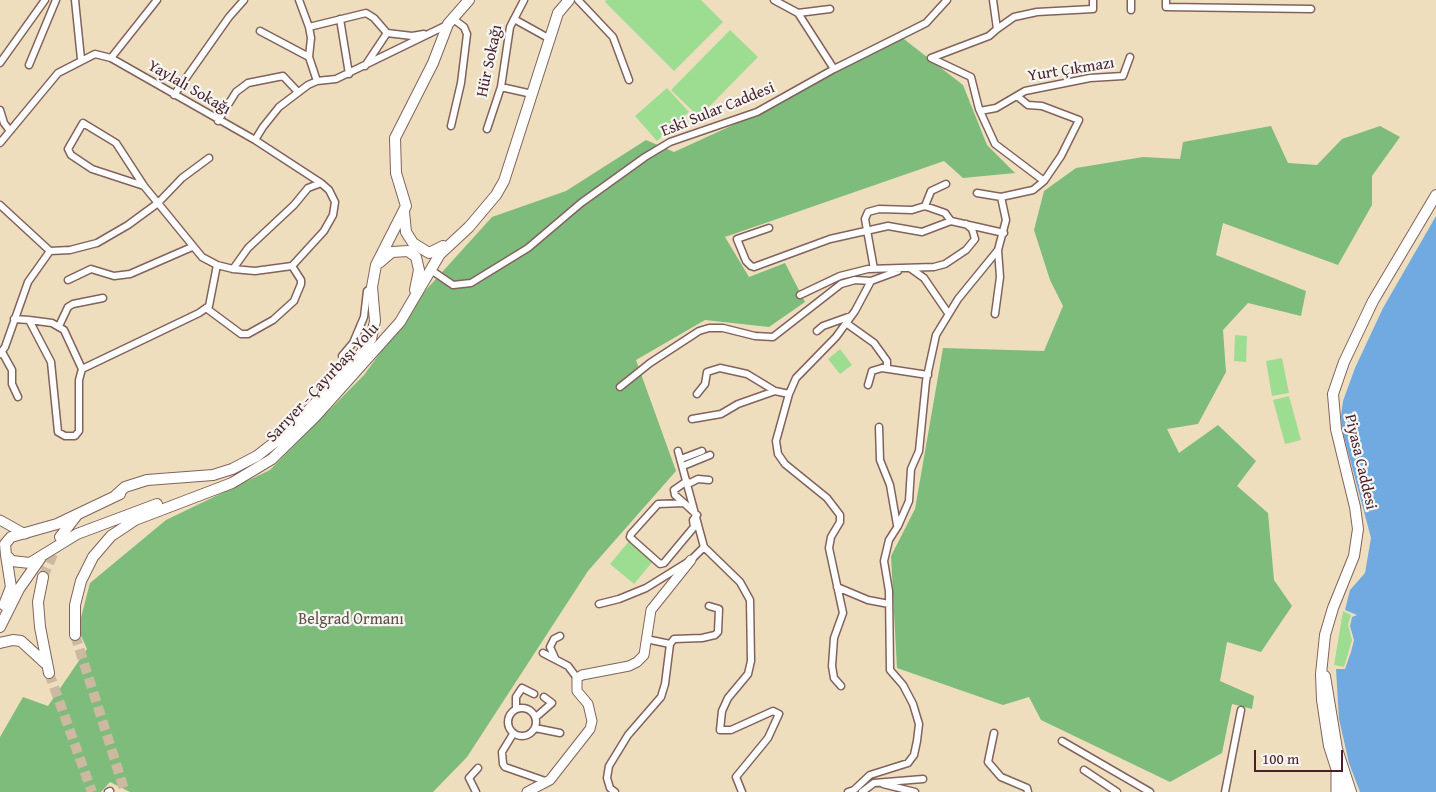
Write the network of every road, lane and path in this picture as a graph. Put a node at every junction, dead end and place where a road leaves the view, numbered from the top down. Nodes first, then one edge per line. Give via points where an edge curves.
1 (45, 0) edge
2 (56, 0) edge
3 (75, 0) edge
4 (157, 0) edge
5 (244, 0) edge
6 (299, 0) edge
7 (468, 0) edge
8 (524, 0) edge
9 (570, 0) edge
10 (578, 0) edge
11 (774, 0) edge
12 (947, 0) edge
13 (993, 0) edge
14 (1094, 0) edge
15 (1131, 0) edge
16 (1166, 0) edge
17 (1221, 0) edge
18 (1285, 0) edge
19 (1221, 8) junction
20 (1284, 8) junction
21 (830, 9) dead end
22 (1312, 9) dead end
23 (1131, 10) dead end
24 (798, 13) junction
25 (340, 19) junction
26 (514, 19) junction
27 (450, 21) junction
28 (309, 27) junction
29 (997, 29) junction
30 (260, 31) dead end
31 (387, 33) junction
32 (428, 33) junction
33 (550, 39) junction
34 (309, 57) junction
35 (111, 58) junction
36 (1130, 58) dead end
37 (81, 59) junction
38 (0, 63) edge
39 (29, 65) dead end
40 (364, 67) junction
41 (834, 69) junction
42 (349, 74) junction
43 (317, 80) junction
44 (629, 80) dead end
45 (501, 88) junction
46 (298, 92) junction
47 (532, 94) junction
48 (174, 95) junction
49 (1017, 96) junction
50 (0, 110) edge
51 (980, 111) junction
52 (218, 121) junction
53 (451, 126) dead end
54 (487, 129) dead end
55 (10, 130) junction
56 (255, 140) junction
57 (0, 143) edge
58 (209, 158) dead end
59 (1044, 181) junction
60 (321, 183) junction
61 (946, 184) dead end
62 (144, 186) junction
63 (977, 193) dead end
64 (1436, 195) edge
65 (1002, 196) junction
66 (158, 203) junction
67 (0, 204) edge
68 (925, 206) junction
69 (404, 212) junction
70 (951, 221) junction
71 (966, 224) junction
72 (769, 228) dead end
73 (866, 229) junction
74 (1004, 233) junction
75 (455, 238) junction
76 (192, 247) junction
77 (998, 250) junction
78 (50, 251) junction
79 (217, 265) junction
80 (376, 265) junction
81 (292, 266) junction
82 (912, 268) junction
83 (233, 269) junction
84 (874, 269) junction
85 (430, 270) junction
86 (68, 280) dead end
87 (871, 282) junction
88 (372, 287) junction
89 (800, 295) dead end
90 (103, 298) dead end
91 (414, 298) junction
92 (206, 308) junction
93 (948, 313) junction
94 (995, 314) dead end
95 (14, 318) junction
96 (29, 320) junction
97 (848, 320) junction
98 (59, 326) junction
99 (818, 331) dead end
100 (1, 353) edge
101 (342, 356) dead end
102 (882, 368) junction
103 (82, 369) junction
104 (928, 375) junction
105 (868, 384) dead end
106 (620, 387) dead end
107 (776, 391) junction
108 (697, 394) dead end
109 (789, 394) junction
110 (18, 397) dead end
111 (692, 419) dead end
112 (879, 426) dead end
113 (678, 451) dead end
114 (702, 451) dead end
115 (710, 455) dead end
116 (682, 462) junction
117 (709, 480) dead end
118 (688, 482) junction
119 (200, 495) junction
120 (684, 503) junction
121 (77, 515) junction
122 (697, 515) junction
123 (0, 520) edge
124 (898, 526) junction
125 (25, 534) junction
126 (60, 537) tunnel mouth
127 (704, 547) junction
128 (50, 550) junction
129 (6, 555) junction
130 (692, 560) junction
131 (43, 576) tunnel mouth
132 (837, 587) junction
133 (599, 604) dead end
134 (889, 604) junction
135 (2, 605) edge
136 (709, 606) dead end
137 (0, 613) edge
138 (0, 627) edge
139 (75, 635) tunnel mouth
140 (560, 636) dead end
141 (646, 639) junction
142 (0, 643) edge
143 (670, 644) junction
144 (543, 653) dead end
145 (555, 660) junction
146 (1323, 666) junction
147 (577, 678) junction
148 (841, 686) dead end
149 (534, 694) dead end
150 (544, 697) dead end
151 (516, 709) junction
152 (1241, 710) dead end
153 (536, 717) junction
154 (535, 728) junction
155 (560, 733) dead end
156 (994, 733) dead end
157 (513, 734) junction
158 (1062, 741) dead end
159 (478, 768) dead end
160 (1084, 770) dead end
161 (1336, 773) junction
162 (923, 779) dead end
163 (548, 782) junction
164 (879, 783) junction
165 (852, 791) edge
166 (476, 792) edge
167 (527, 792) edge
168 (615, 792) edge
169 (742, 792) edge
170 (862, 792) edge
171 (916, 792) edge
172 (1028, 792) edge
173 (1117, 792) edge
174 (1150, 792) edge
175 (1225, 792) edge
176 (1336, 792) edge
177 (1344, 792) edge
178 (1351, 792) edge

1 - 38 street
2 - 39 street
3 - 37 street
4 - 35 street
5 - 48 street via 228,17
6 - 28 street
7 - 27 main road
8 - 26 street, Hür Sokağı
9 - 33 main road via 558,13
10 - 44 street via 613,37
11 - 24 street
12 - 41 street, Eski Sular Caddesi via 926,23
13 - 29 street
14 - 29 street via 1093,9 1037,12 1014,17
15 - 23 street
16 - 19 street via 1166,6
17 - 19 street
18 - 20 street
19 - 20 street
20 - 22 street
21 - 24 street
24 - 41 street
25 - 28 street
25 - 31 street via 366,14
25 - 42 street
26 - 33 street
26 - 45 street, Hür Sokağı
27 - 32 street
27 - 53 street via 464,27 467,34 462,83
27 - 69 main road via 395,138 394,159 405,200
28 - 34 street
29 - 51 street via 989,36 931,58 971,77
30 - 34 street
31 - 32 street via 412,36
31 - 40 street
32 - 40 street
33 - 47 main road
34 - 43 street
35 - 37 street via 95,54
35 - 48 street, Yaylalı Sokağı
36 - 49 street, Yurt Çıkmazı via 1123,76 1062,83 1025,91
37 - 55 street via 58,73
40 - 42 street
41 - 85 street, Eski Sular Caddesi via 757,112 670,142 581,203 528,248 471,283 453,286
42 - 43 street via 336,79
43 - 46 street
45 - 47 street
45 - 54 street, Hür Sokağı
46 - 52 street via 283,76 248,83 236,92
46 - 56 street via 270,117
47 - 75 main road via 504,181 469,227
48 - 52 street, Yaylalı Sokağı
49 - 51 street, Yurt Çıkmazı via 996,108
49 - 59 street via 1028,105 1042,106 1079,120
50 - 55 street
51 - 59 street via 995,144
52 - 56 street, Yaylalı Sokağı
55 - 57 street
56 - 60 street, Yaylalı Sokağı
58 - 66 street via 182,178
59 - 65 street via 1033,190
60 - 81 street via 335,202 334,215
60 - 83 street via 308,188 248,248
61 - 68 street via 931,191
62 - 62 street via 116,143 83,124 68,150 71,155 92,169
62 - 66 street
63 - 65 street
64 - 146 main road, Piyasa Caddesi via 1373,301 1344,362 1333,394 1333,415 1357,515 1358,536 1354,556 1328,623
65 - 74 street via 1006,220
66 - 76 street
66 - 78 street via 97,243
67 - 78 street
68 - 70 street via 945,213
68 - 73 street via 912,210 868,212 865,215
69 - 75 main road via 409,238 424,252 433,253
69 - 80 main road
70 - 71 street
70 - 73 street via 922,232 888,226
71 - 74 street
71 - 82 street via 972,229 975,239 966,250 945,264
72 - 73 street via 737,239 751,266
73 - 84 street
74 - 77 street
75 - 85 main road, Sarıyer - Çayırbaşı Yolu
76 - 79 street
76 - 86 street via 130,274 114,276 91,269
77 - 93 street
77 - 94 street via 1000,277
78 - 95 street via 28,282
79 - 83 street
79 - 92 street via 212,297
80 - 88 main road
80 - 91 main road via 392,252 403,250 412,253 419,270
81 - 83 street
81 - 92 street via 301,280 294,301 273,320 248,334 241,334
82 - 84 street
82 - 87 street via 886,274
82 - 93 street via 924,278
84 - 89 street via 840,276
85 - 91 main road, Sarıyer - Çayırbaşı Yolu
87 - 97 street
87 - 106 street via 855,280 841,284 773,337 723,328 699,331
88 - 101 street via 367,291 364,317 353,343
88 - 121 main road via 375,321 371,339 349,368 288,432 257,456 213,475 160,479
90 - 98 street via 68,307
91 - 119 main road, Sarıyer - Çayırbaşı Yolu via 387,337 289,445 244,477
92 - 103 street
93 - 104 street via 936,334
95 - 96 street
95 - 100 street
96 - 98 street
96 - 103 street via 51,362 58,432 65,436 75,436 79,431
97 - 99 street via 823,326
97 - 102 street via 874,343 887,361 887,366
97 - 109 street via 826,349 796,378
98 - 103 street via 64,330
100 - 110 street via 12,370 12,384
102 - 104 street
102 - 105 street via 872,371
104 - 124 street via 919,451 911,469 908,500
107 - 108 street via 747,374 720,368 707,372
107 - 109 street
107 - 111 street via 738,404 721,414
109 - 132 street via 776,437 776,450 791,470 834,505 840,519 831,537 830,548
112 - 124 street via 880,460 890,485
113 - 116 street
114 - 116 street
115 - 116 street
116 - 118 street
117 - 118 street
118 - 120 street via 674,490
118 - 122 street
119 - 128 main road via 171,500 98,525
119 - 139 main road, Sarıyer - Çayırbaşı Yolu via 135,520 100,547 78,590
120 - 122 street
120 - 122 street via 658,504 630,537 657,562 664,563 692,532
121 - 125 main road
121 - 126 main road
122 - 127 street
123 - 125 street
124 - 134 street via 885,552
125 - 129 main road via 8,540 4,547
127 - 130 street
127 - 169 street via 740,582 750,600 751,661 748,674 728,698 722,711 720,730 731,730 773,711 779,714 768,738 736,777
128 - 129 main road via 30,563 12,561
128 - 138 main road via 22,584
129 - 135 main road via 11,587
130 - 133 street via 646,588
130 - 141 street via 651,610
131 - 142 main road via 38,602 47,668 21,641
132 - 134 street via 868,600
132 - 148 street via 843,613 834,638 832,666 834,678
134 - 165 street via 890,670 903,685 912,704 919,724 917,741 908,763 870,775
135 - 137 main road
136 - 143 street via 719,609 715,635 682,637
140 - 145 street via 550,647
141 - 143 street
141 - 147 street via 644,655 638,662
143 - 168 street via 665,684 660,697 628,735 609,766 607,778
144 - 145 street
145 - 147 street via 573,671
146 - 161 main road, Piyasa Caddesi via 1322,700
146 - 178 main road, Piyasa Caddesi via 1337,749
147 - 163 street via 577,691 588,704 592,721 590,729
149 - 151 street via 522,688 516,697
150 - 153 street via 552,704
151 - 153 street via 526,708
151 - 157 street via 508,718 508,727
152 - 175 street
153 - 154 street
154 - 155 street
154 - 157 street via 524,736
156 - 172 street via 988,762 1002,777 1027,788
157 - 163 street via 502,752 505,767
158 - 174 street
159 - 166 street via 470,778
160 - 173 street
161 - 176 street
161 - 177 main road, Piyasa Caddesi
162 - 164 street
163 - 167 street
164 - 170 street
164 - 171 street

